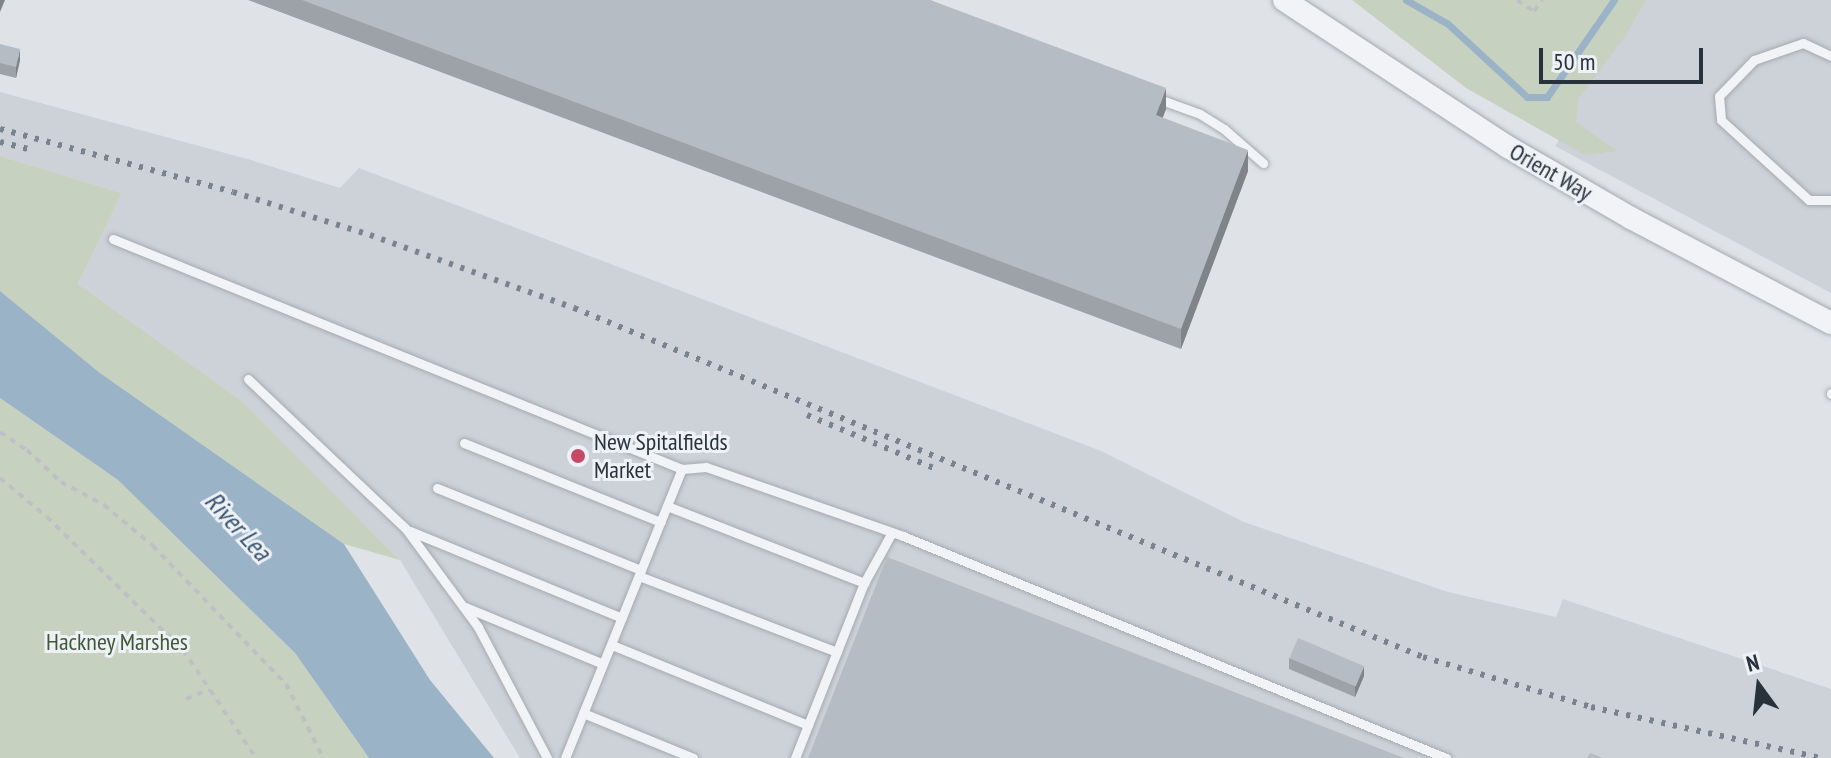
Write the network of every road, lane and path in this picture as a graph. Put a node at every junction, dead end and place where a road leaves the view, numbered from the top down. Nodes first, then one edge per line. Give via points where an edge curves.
1 (1284, 0) edge
2 (1517, 0) edge
3 (1542, 0) edge
4 (1831, 56) edge
5 (1138, 91) edge
6 (1263, 163) dead end
7 (1831, 200) edge
8 (113, 239) dead end
9 (1831, 323) edge
10 (248, 379) dead end
11 (0, 432) edge
12 (464, 443) dead end
13 (682, 469) junction
14 (0, 478) edge
15 (437, 488) dead end
16 (667, 506) junction
17 (661, 522) junction
18 (406, 529) junction
19 (891, 534) junction
20 (640, 573) junction
21 (864, 583) junction
22 (462, 605) junction
23 (622, 618) junction
24 (612, 645) junction
25 (837, 652) junction
26 (603, 664) junction
27 (209, 689) junction
28 (186, 699) dead end
29 (583, 713) junction
30 (808, 725) junction
31 (256, 758) edge
32 (323, 758) edge
33 (547, 758) edge
34 (565, 758) edge
35 (693, 758) edge
36 (795, 758) edge
37 (1446, 758) edge

1 - 9 street, Orient Way via 1508,147
2 - 3 path via 1534,11
4 - 7 lane via 1803,43 1754,60 1719,96 1721,120 1809,200
5 - 6 lane via 1200,114
8 - 13 lane
10 - 18 lane
11 - 32 path via 153,546 286,684
12 - 17 lane
13 - 16 lane
13 - 19 lane via 706,467
14 - 27 path via 183,650
15 - 20 lane
16 - 17 lane
16 - 21 lane
17 - 20 lane
18 - 22 lane
18 - 23 lane
19 - 21 lane
19 - 37 lane
20 - 23 lane
20 - 25 lane
21 - 25 lane
22 - 26 lane
22 - 33 lane
23 - 24 lane
24 - 26 lane
24 - 30 lane
25 - 30 lane
26 - 29 lane
27 - 28 path
27 - 31 path
29 - 34 lane
29 - 35 lane
30 - 36 lane

